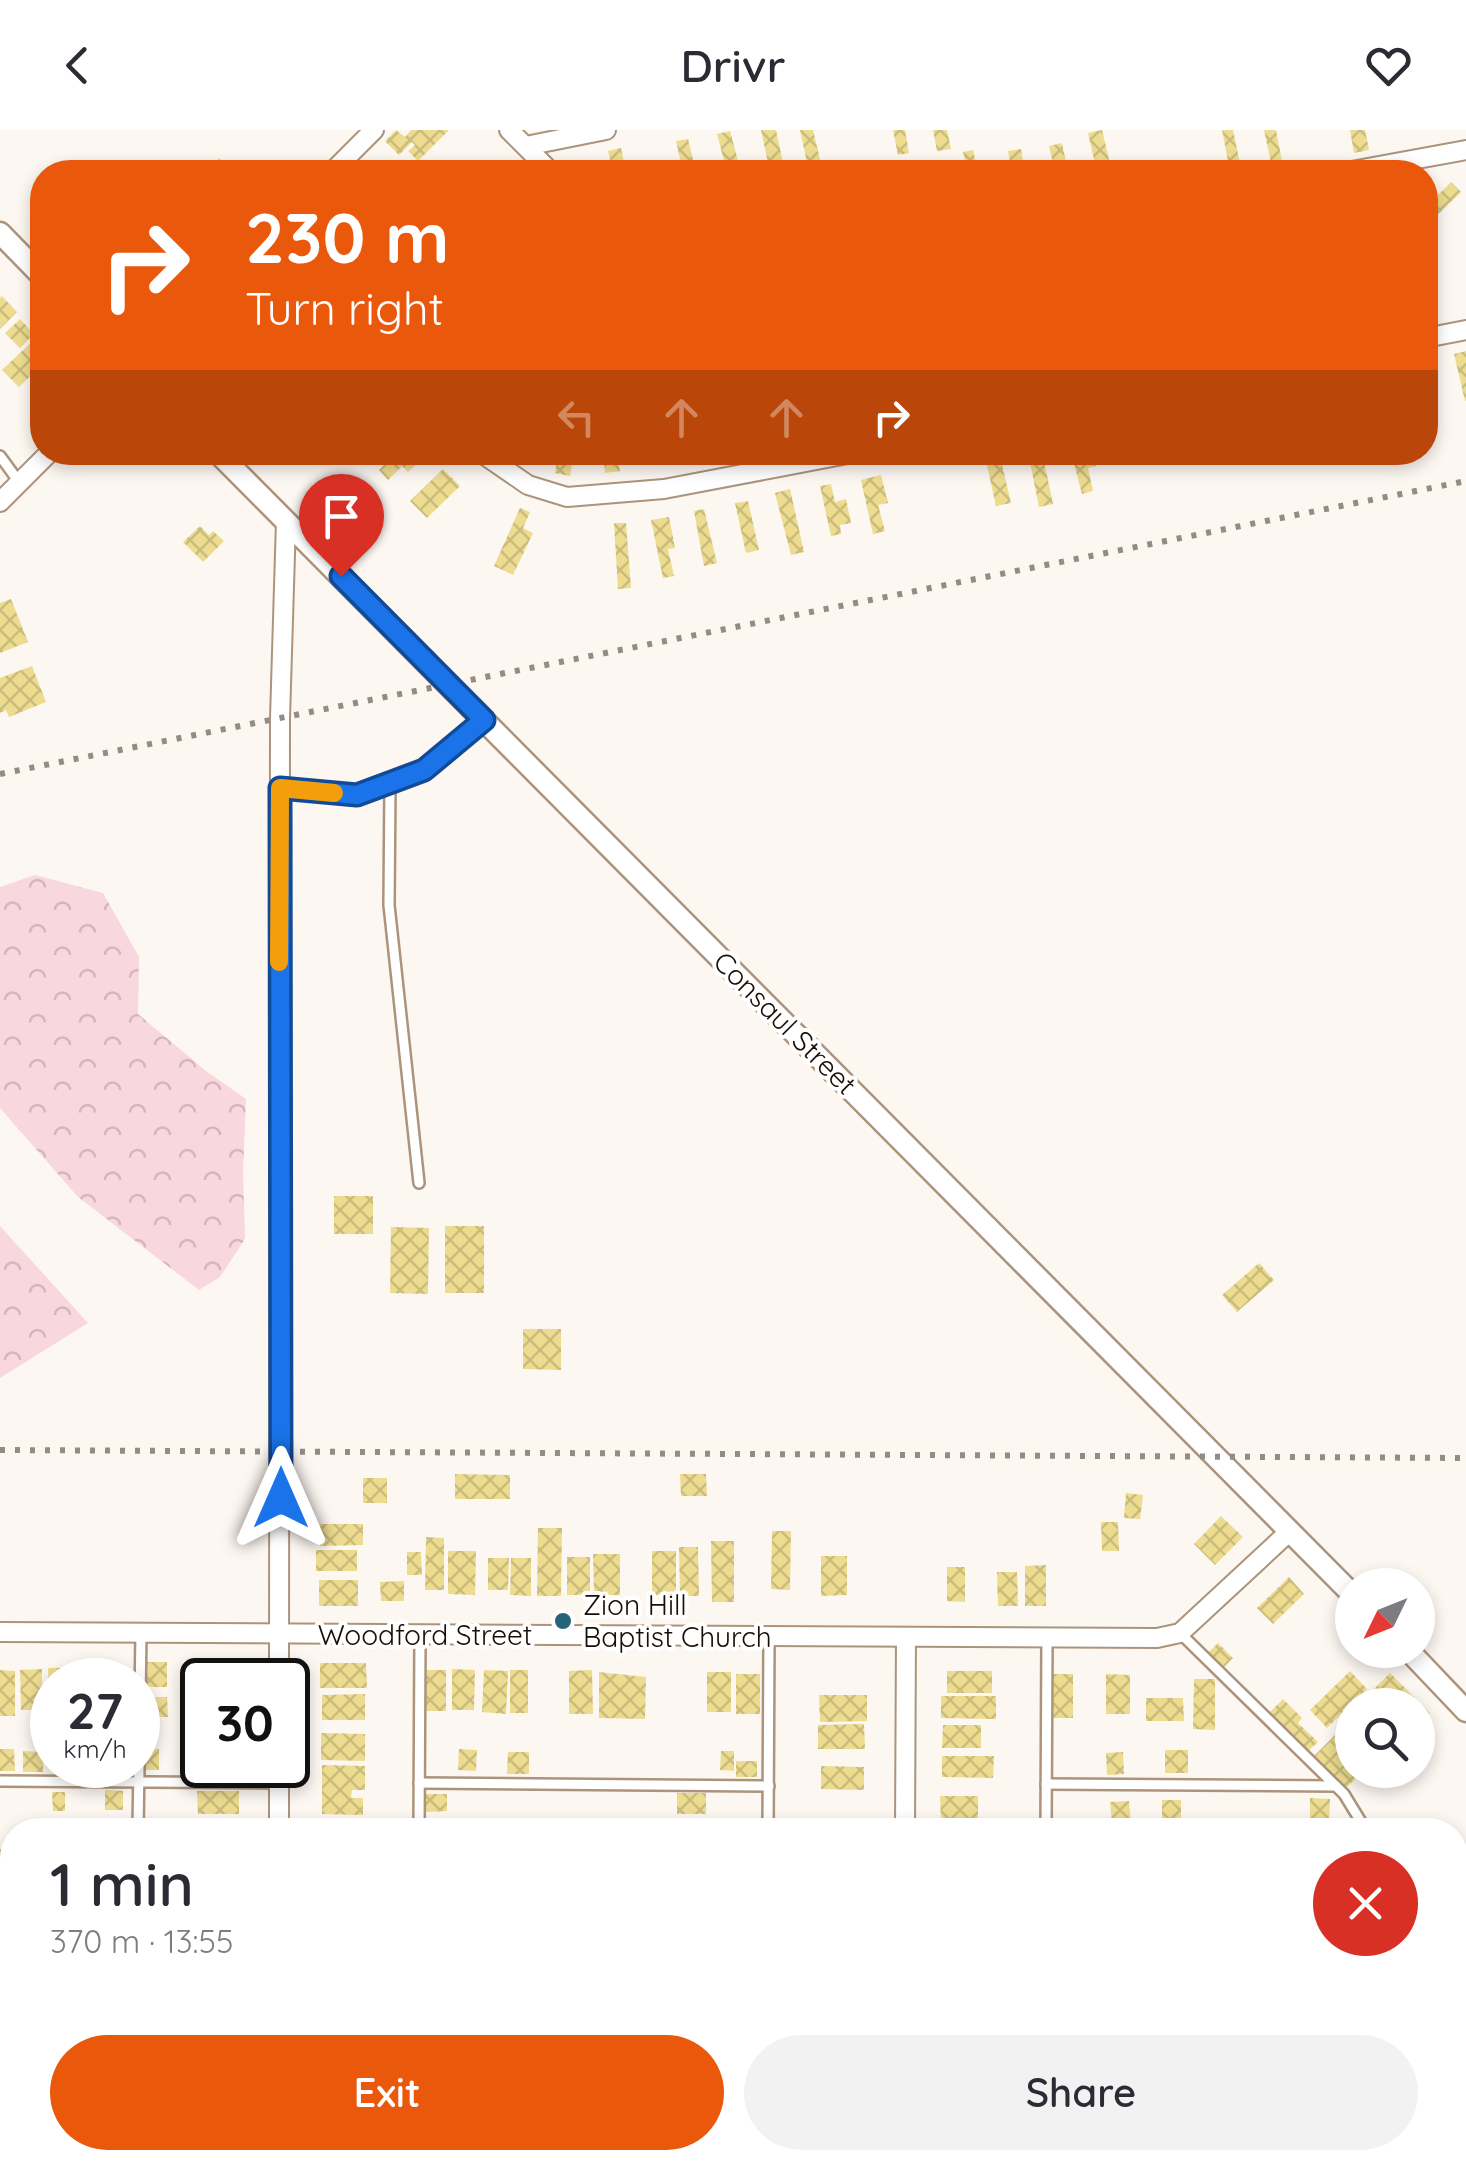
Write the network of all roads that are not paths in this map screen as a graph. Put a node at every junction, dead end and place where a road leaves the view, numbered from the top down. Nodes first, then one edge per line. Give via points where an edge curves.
1 (374, 130) edge
2 (509, 130) edge
3 (606, 130) edge
4 (526, 146) junction
5 (1466, 150) edge
6 (344, 160) edge
7 (540, 160) edge
8 (1411, 160) edge
9 (0, 234) edge
10 (30, 264) edge
11 (1466, 330) edge
12 (1438, 335) edge
13 (0, 456) edge
14 (37, 465) edge
15 (231, 465) edge
16 (499, 465) edge
17 (782, 465) edge
18 (19, 483) junction
19 (0, 502) edge
20 (286, 521) junction
21 (484, 720) junction
22 (390, 783) junction
23 (280, 788) junction
24 (419, 1183) dead end
25 (1290, 1531) junction
26 (1335, 1577) edge
27 (0, 1632) edge
28 (141, 1633) junction
29 (279, 1634) junction
30 (1180, 1634) junction
31 (420, 1635) junction
32 (769, 1636) junction
33 (906, 1637) junction
34 (1046, 1638) junction
35 (141, 1658) edge
36 (279, 1658) edge
37 (1425, 1668) edge
38 (1466, 1711) edge
39 (0, 1781) edge
40 (30, 1781) edge
41 (419, 1783) junction
42 (1046, 1784) junction
43 (1335, 1785) edge
44 (769, 1786) junction
45 (1335, 1786) edge
46 (139, 1788) edge
47 (279, 1788) edge
48 (1338, 1788) edge
49 (138, 1818) edge
50 (279, 1818) edge
51 (419, 1818) edge
52 (768, 1818) edge
53 (905, 1818) edge
54 (1046, 1818) edge
55 (1360, 1818) edge

1 - 6 street
2 - 4 street
3 - 4 street
4 - 7 street
5 - 8 street
9 - 10 street
11 - 12 street
13 - 18 lane
14 - 18 street
15 - 20 street, Consaul Street
16 - 17 street via 528,485 568,497 664,490
18 - 19 street
20 - 21 street, Consaul Street
20 - 23 street
21 - 22 lane via 424,770
21 - 25 street, Consaul Street
22 - 23 lane via 357,795
22 - 24 lane via 390,905
23 - 29 street
25 - 26 street, Consaul Street
25 - 30 street
27 - 28 street, Woodford Street
28 - 29 street, Woodford Street
28 - 35 lane
29 - 31 street, Woodford Street
29 - 36 street
30 - 34 street, Woodford Street
30 - 43 lane
31 - 32 street, Woodford Street
31 - 41 lane
32 - 33 street, Woodford Street
32 - 44 lane
33 - 34 street, Woodford Street
33 - 53 street
34 - 42 lane
37 - 38 street
39 - 40 lane
41 - 44 lane
41 - 51 lane
42 - 45 lane
42 - 54 lane
44 - 52 lane
46 - 49 lane
47 - 50 street
48 - 55 lane

